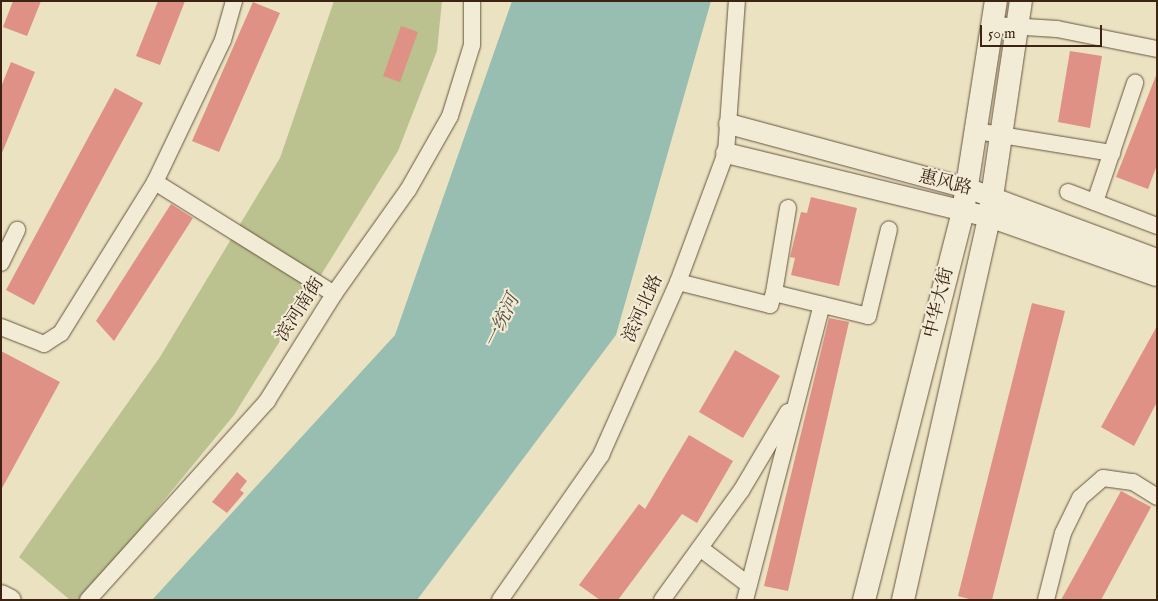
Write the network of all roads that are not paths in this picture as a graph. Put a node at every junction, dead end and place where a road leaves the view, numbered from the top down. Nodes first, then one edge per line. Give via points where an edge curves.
1 (234, 1) edge
2 (472, 1) edge
3 (737, 1) edge
4 (996, 1) edge
5 (1021, 1) edge
6 (993, 25) junction
7 (1018, 27) junction
8 (1157, 49) edge
9 (1135, 83) dead end
10 (729, 124) junction
11 (976, 131) junction
12 (1001, 136) junction
13 (726, 153) junction
14 (1112, 153) junction
15 (155, 182) junction
16 (967, 188) junction
17 (1068, 192) dead end
18 (1095, 202) junction
19 (990, 207) junction
20 (788, 208) dead end
21 (963, 211) junction
22 (1157, 226) edge
23 (889, 229) dead end
24 (17, 230) dead end
25 (1157, 259) edge
26 (1, 263) edge
27 (1157, 276) edge
28 (678, 282) junction
29 (774, 293) junction
30 (334, 294) junction
31 (822, 305) junction
32 (1, 327) edge
33 (798, 395) junction
34 (1157, 497) edge
35 (700, 548) junction
36 (747, 592) edge
37 (1, 594) edge
38 (867, 598) edge
39 (11, 600) edge
40 (88, 600) edge
41 (500, 600) edge
42 (662, 600) edge
43 (903, 600) edge
44 (1046, 600) edge

1 - 15 street via 223,40
2 - 30 street, 滨河南街 via 472,45 450,116 408,190
3 - 10 street, 滨河北路
4 - 6 main road, 中华大街
5 - 7 main road, 中华大街
6 - 7 street
6 - 11 main road, 中华大街
7 - 8 street via 1057,29
7 - 12 main road, 中华大街
9 - 14 street
10 - 13 street, 滨河北路
10 - 16 street, 惠风路
11 - 12 street
11 - 16 main road, 中华大街
12 - 14 street
12 - 19 main road, 中华大街
13 - 21 street
13 - 28 street, 滨河北路
14 - 18 street
15 - 30 street
15 - 32 street via 60,333 44,344
16 - 19 street, 惠风路
16 - 21 main road, 中华大街
17 - 18 street
18 - 22 street
19 - 21 street
19 - 25 street, 惠风路
19 - 27 street
19 - 43 main road, 中华大街
20 - 29 street
21 - 38 main road, 中华大街
23 - 31 street via 868,316
24 - 26 street
28 - 29 street via 770,305
28 - 41 street, 滨河北路 via 601,456
29 - 31 street
30 - 40 street, 滨河南街 via 267,401
31 - 33 street
33 - 35 street via 741,491
33 - 36 street
34 - 44 street via 1133,482 1103,478 1080,498 1063,533
35 - 36 street
35 - 42 street
37 - 39 street

